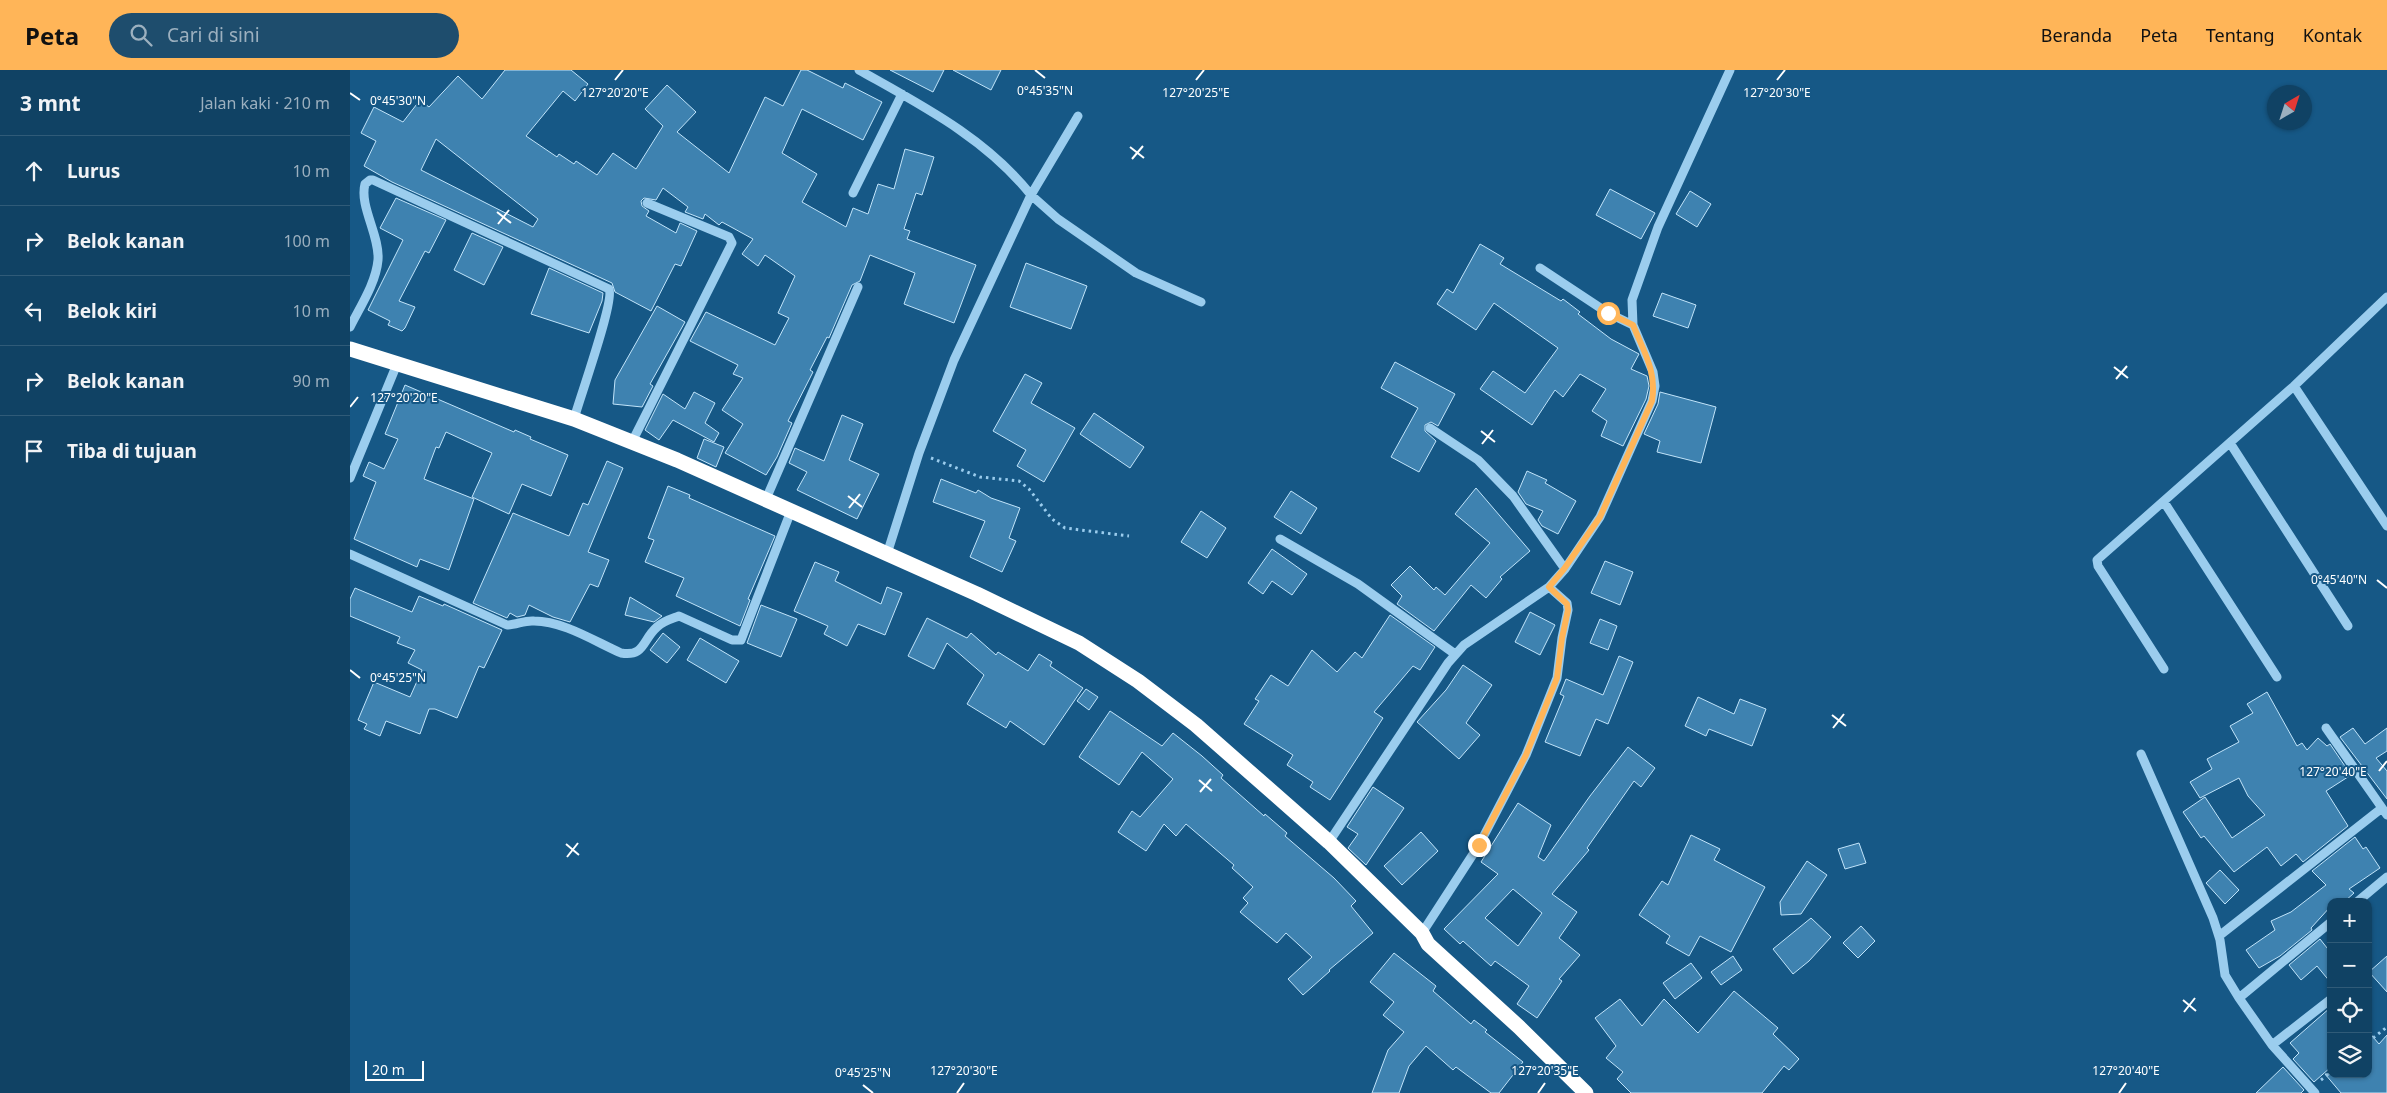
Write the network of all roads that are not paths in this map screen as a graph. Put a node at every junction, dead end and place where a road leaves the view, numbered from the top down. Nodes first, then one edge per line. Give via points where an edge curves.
1 (859, 70) edge
2 (1730, 70) edge
3 (902, 94) junction
4 (1078, 116) dead end
5 (853, 193) dead end
6 (1031, 195) junction
7 (647, 203) dead end
8 (1540, 268) dead end
9 (858, 287) dead end
10 (2387, 297) edge
11 (1201, 302) dead end
12 (1633, 325) junction
13 (350, 328) edge
14 (350, 348) edge
15 (397, 364) junction
16 (2294, 386) junction
17 (574, 419) junction
18 (1430, 428) dead end
19 (632, 442) junction
20 (2230, 443) junction
21 (350, 478) edge
22 (766, 499) junction
23 (2164, 502) junction
24 (791, 511) junction
25 (2387, 526) edge
26 (1280, 539) dead end
27 (350, 554) edge
28 (887, 554) junction
29 (1564, 569) junction
30 (1549, 587) junction
31 (2348, 626) dead end
32 (1455, 654) junction
33 (2164, 669) dead end
34 (2276, 677) dead end
35 (2326, 728) dead end
36 (2141, 754) dead end
37 (2384, 811) edge
38 (1329, 842) junction
39 (2387, 877) edge
40 (2362, 898) edge
41 (2327, 925) edge
42 (1422, 933) junction
43 (2219, 936) junction
44 (2239, 998) junction
45 (2327, 1002) edge
46 (2272, 1045) junction
47 (1584, 1092) edge
48 (2315, 1093) edge

1 - 3 street
2 - 12 street via 1658,227 1632,300
3 - 5 street
3 - 6 street via 968,134
4 - 6 street
6 - 11 street via 1058,219 1136,273
6 - 28 street via 954,360 919,453
7 - 19 street via 729,237 732,243
8 - 12 street via 1608,313
9 - 22 street
10 - 16 street
12 - 29 street via 1653,372 1652,401 1600,517
13 - 17 street via 378,260 364,195 365,184 373,180 609,289 611,295 605,318
14 - 15 highway
15 - 17 highway
15 - 21 street
16 - 20 street
16 - 25 street
17 - 19 highway
18 - 29 street via 1478,460 1512,496
19 - 22 highway
20 - 23 street
20 - 31 street
22 - 24 highway
23 - 33 street via 2097,560
23 - 34 street
24 - 27 street via 741,640 732,640 679,616 656,628 640,649 631,655 554,623 532,620 507,624
24 - 28 highway
26 - 32 street via 1358,584
28 - 38 highway via 1048,628 1109,661 1196,725
29 - 30 street
30 - 32 street
30 - 42 street via 1567,604 1568,610 1557,678 1526,755 1479,845
32 - 38 street
35 - 37 street
36 - 43 street
37 - 43 street
38 - 42 highway
39 - 40 street
41 - 44 street
42 - 47 highway via 1428,944 1520,1027
43 - 44 street via 2225,974
44 - 46 street
45 - 46 street
46 - 48 street

